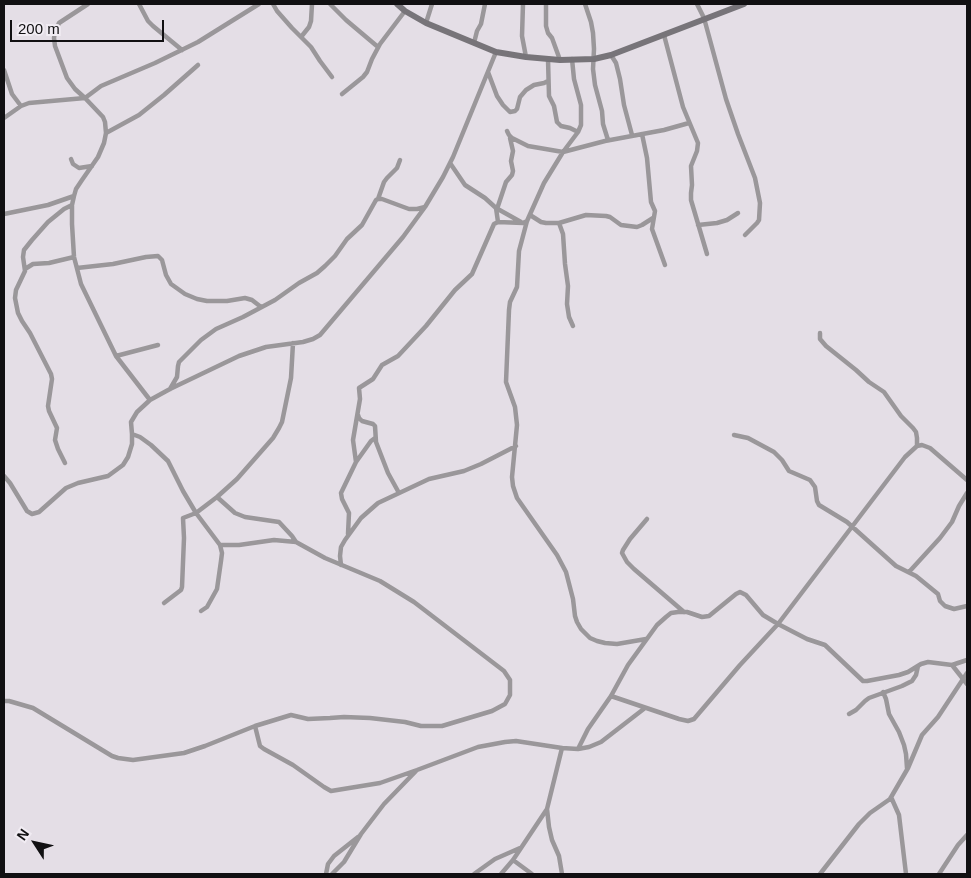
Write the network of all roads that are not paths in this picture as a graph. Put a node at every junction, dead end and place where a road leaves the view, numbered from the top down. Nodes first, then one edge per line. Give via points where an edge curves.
1 (88, 4) edge
2 (138, 4) edge
3 (259, 4) edge
4 (273, 4) edge
5 (312, 4) edge
6 (330, 4) edge
7 (340, 4) edge
8 (397, 4) edge
9 (432, 4) edge
10 (485, 4) edge
11 (522, 4) edge
12 (546, 4) edge
13 (585, 4) edge
14 (697, 4) edge
15 (744, 4) edge
16 (335, 9) junction
17 (405, 11) junction
18 (704, 18) junction
19 (426, 23) junction
20 (664, 35) junction
21 (301, 37) junction
22 (474, 43) junction
23 (378, 47) junction
24 (182, 50) junction
25 (496, 52) junction
26 (611, 55) junction
27 (526, 57) junction
28 (548, 59) junction
29 (572, 59) junction
30 (594, 59) junction
31 (560, 60) junction
32 (198, 64) dead end
33 (4, 70) edge
34 (488, 72) junction
35 (332, 77) dead end
36 (548, 81) junction
37 (342, 94) dead end
38 (86, 98) junction
39 (21, 106) junction
40 (4, 118) edge
41 (689, 122) junction
42 (578, 132) junction
43 (106, 133) junction
44 (642, 134) junction
45 (632, 135) junction
46 (608, 140) junction
47 (563, 152) junction
48 (71, 159) dead end
49 (400, 160) dead end
50 (450, 163) junction
51 (92, 166) junction
52 (74, 196) junction
53 (378, 199) junction
54 (72, 205) junction
55 (425, 207) junction
56 (496, 208) junction
57 (738, 213) dead end
58 (4, 214) edge
59 (530, 215) junction
60 (653, 218) junction
61 (498, 222) junction
62 (525, 222) junction
63 (558, 222) junction
64 (698, 225) junction
65 (745, 235) dead end
66 (707, 254) dead end
67 (74, 257) junction
68 (665, 265) dead end
69 (77, 268) junction
70 (25, 269) junction
71 (261, 307) junction
72 (573, 326) dead end
73 (820, 333) dead end
74 (292, 343) junction
75 (158, 345) dead end
76 (116, 356) junction
77 (170, 389) junction
78 (150, 400) junction
79 (357, 413) junction
80 (132, 434) junction
81 (734, 435) dead end
82 (375, 438) junction
83 (516, 446) junction
84 (917, 446) junction
85 (65, 462) dead end
86 (356, 462) junction
87 (4, 476) edge
88 (967, 480) edge
89 (399, 493) junction
90 (967, 493) edge
91 (217, 497) junction
92 (196, 513) junction
93 (647, 519) dead end
94 (852, 527) junction
95 (348, 535) junction
96 (296, 542) junction
97 (220, 545) junction
98 (341, 565) junction
99 (909, 572) junction
100 (164, 603) dead end
101 (967, 606) edge
102 (201, 611) dead end
103 (685, 612) junction
104 (778, 624) junction
105 (646, 639) junction
106 (967, 660) edge
107 (952, 665) junction
108 (918, 666) junction
109 (967, 673) edge
110 (965, 682) edge
111 (883, 692) junction
112 (611, 696) junction
113 (4, 701) edge
114 (646, 708) junction
115 (849, 714) dead end
116 (256, 726) junction
117 (562, 748) junction
118 (578, 749) junction
119 (907, 769) junction
120 (417, 770) junction
121 (891, 797) junction
122 (547, 809) junction
123 (361, 834) junction
124 (967, 835) edge
125 (522, 848) junction
126 (513, 860) junction
127 (326, 874) edge
128 (332, 874) edge
129 (474, 874) edge
130 (500, 874) edge
131 (532, 874) edge
132 (562, 874) edge
133 (820, 874) edge
134 (906, 874) edge
135 (939, 874) edge

1 - 38 street via 59,23 54,32 55,46 67,78
2 - 24 street via 148,21
3 - 24 street
4 - 21 street
5 - 21 street via 311,21
6 - 16 street
7 - 16 street
8 - 17 street
9 - 19 street
10 - 22 street
11 - 27 street
12 - 31 street via 547,32
13 - 30 street via 592,27
14 - 18 street
15 - 18 street
16 - 23 street
17 - 19 street
17 - 23 street
18 - 20 street
18 - 65 street via 726,99 756,178 760,214 757,223
19 - 22 street
20 - 26 street
20 - 41 street
21 - 35 street
22 - 25 street
23 - 37 street via 367,72
24 - 38 street via 101,86
25 - 27 street
25 - 34 street
26 - 30 street
26 - 45 street via 619,72
27 - 28 street
28 - 31 street
28 - 36 street
29 - 30 street
29 - 31 street
29 - 42 street via 581,105
30 - 46 street via 595,85
32 - 43 street via 139,115
33 - 39 street via 12,94
34 - 36 street via 500,100 510,112 517,109 526,90
34 - 50 street
36 - 42 street via 557,122
38 - 39 street
38 - 43 street via 103,117
39 - 40 street
41 - 44 street
41 - 64 street via 698,143 691,166 691,200
42 - 47 street
43 - 51 street via 102,150
44 - 45 street
44 - 60 street via 648,158
45 - 46 street
46 - 47 street
47 - 56 street via 528,146 508,133 513,151 513,171
47 - 59 street via 539,192
48 - 51 street via 79,168
49 - 53 street
50 - 55 street
50 - 56 street via 465,185
51 - 52 street
52 - 54 street
52 - 58 street
53 - 55 street via 409,208
53 - 71 street via 365,220 326,266
54 - 67 street
54 - 70 street via 48,222 27,246 23,253
55 - 74 street via 387,258 326,329 313,339
56 - 61 street
56 - 62 street
57 - 64 street via 717,223
59 - 62 street
59 - 63 street via 540,222
60 - 63 street via 637,226 621,224 606,216 589,215
60 - 68 street via 652,229
61 - 62 street
61 - 79 street via 492,227 472,274 398,356 382,365 373,379 359,388
62 - 83 street via 517,287 510,302 507,340 506,382 516,412
63 - 72 street via 564,240 567,304
64 - 66 street
67 - 69 street
67 - 70 street via 36,263
69 - 71 street via 158,256 171,284 185,294 207,301 245,298
69 - 76 street
70 - 85 street via 16,290 16,306 51,374 48,406 57,428 55,440
71 - 77 street via 201,340 179,362 177,377
73 - 84 street via 820,339 826,346 884,392 916,432
74 - 77 street via 249,352
74 - 91 street via 291,378 282,422 249,466
75 - 76 street
76 - 78 street
77 - 78 street
78 - 80 street via 132,418
79 - 82 street via 362,421 374,425
79 - 86 street via 353,440
80 - 87 street via 130,451 123,465 108,476 66,488 32,514
80 - 92 street via 151,445 168,461
81 - 94 street via 748,438 774,452 789,471 814,483 819,505
82 - 86 street
82 - 89 street
83 - 89 street via 464,471 429,479
83 - 105 street via 512,477 515,492 566,572 581,629 590,638 605,643
84 - 88 street via 930,448
84 - 94 street
86 - 95 street via 341,493 349,512
89 - 95 street via 371,508
90 - 99 street via 952,522
91 - 92 street
91 - 96 street via 235,513 279,522
92 - 97 street
92 - 100 street via 182,519 181,590
93 - 103 street via 622,553 634,568
94 - 99 street via 896,566
94 - 104 street
95 - 98 street via 341,547
96 - 97 street via 274,540
96 - 98 street
97 - 102 street via 222,553 217,589
98 - 116 street via 380,581 430,613 504,671 510,680 510,696 505,704 492,711 442,726 370,718 308,719 291,715
99 - 101 street via 938,594 945,606 954,609
103 - 104 street via 709,616 740,592 746,594 763,615
103 - 105 street via 666,617
104 - 108 street via 826,645 863,681 899,675
104 - 114 street via 694,718 688,721
105 - 112 street
106 - 107 street
107 - 108 street via 928,662
107 - 110 street
108 - 111 street via 912,681
109 - 110 street
110 - 119 street via 922,735
111 - 115 street via 865,700
111 - 119 street via 888,712 904,745
112 - 114 street
112 - 118 street
113 - 116 street via 33,708 112,756 126,760 184,753
114 - 118 street via 594,746
116 - 120 street via 260,746 331,790 380,782
117 - 118 street
117 - 120 street via 504,742 478,747
117 - 122 street
119 - 121 street
120 - 123 street
121 - 133 street via 859,824
121 - 134 street via 897,809
122 - 125 street
122 - 132 street
123 - 127 street via 334,856
123 - 128 street via 344,862
124 - 135 street
125 - 126 street
125 - 129 street via 495,859
126 - 130 street
126 - 131 street

